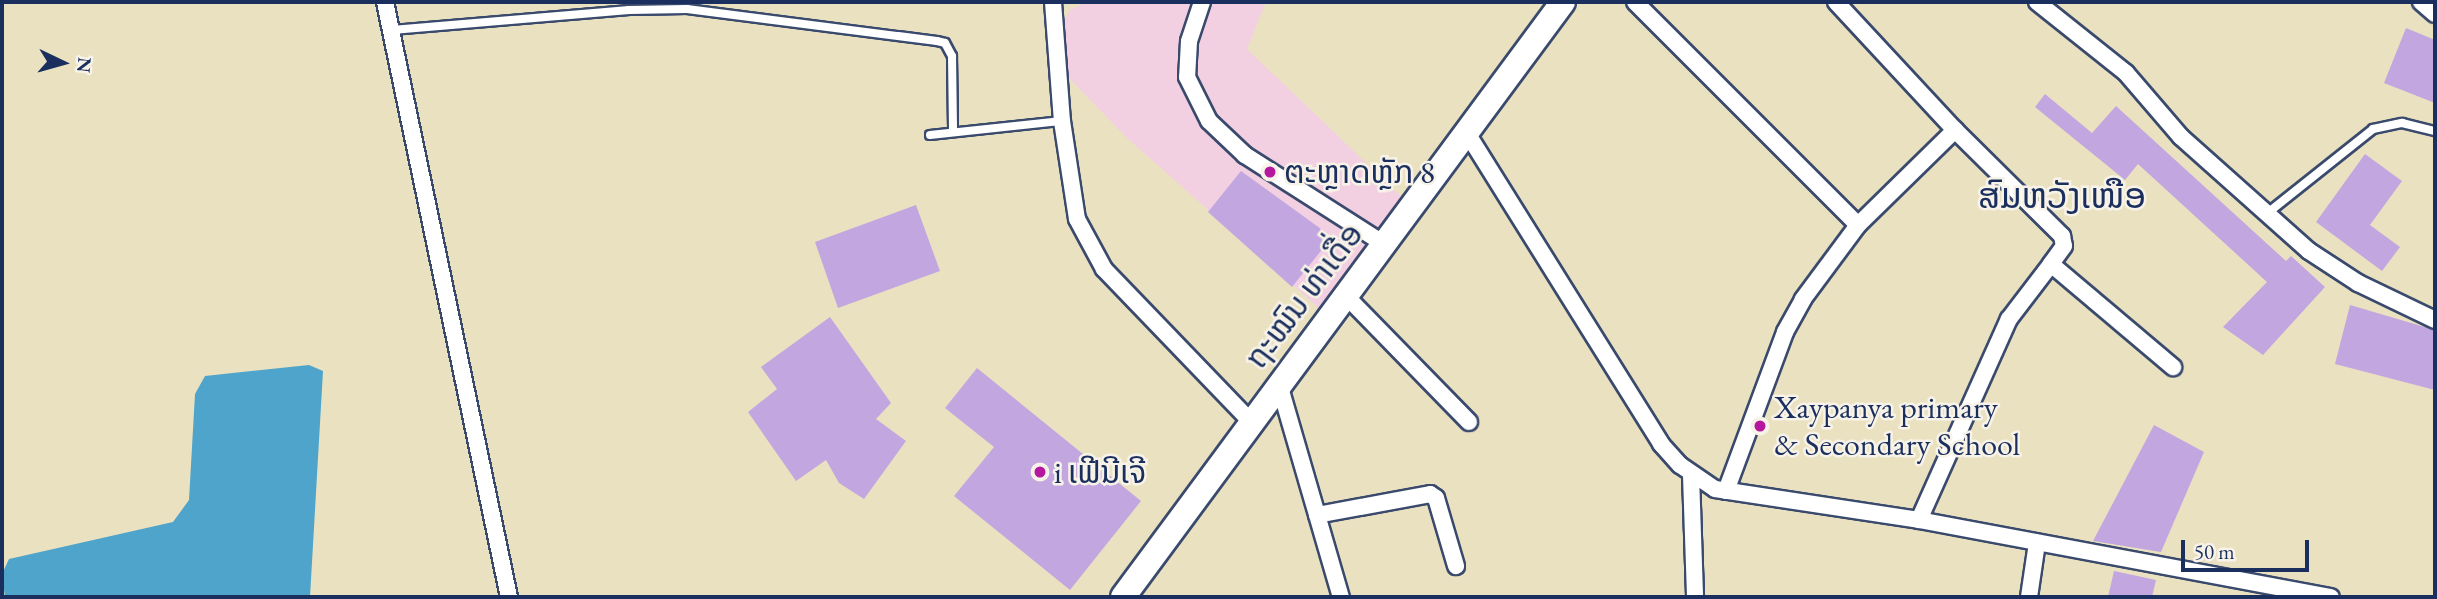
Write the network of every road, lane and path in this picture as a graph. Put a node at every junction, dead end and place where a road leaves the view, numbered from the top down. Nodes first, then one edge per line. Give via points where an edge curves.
1 (385, 2) edge
2 (1053, 2) edge
3 (1563, 2) edge
4 (1635, 2) edge
5 (1836, 2) edge
6 (2037, 2) edge
7 (2421, 2) edge
8 (1196, 4) edge
9 (2435, 14) edge
10 (392, 30) junction
11 (1062, 121) junction
12 (1955, 130) junction
13 (2435, 131) edge
14 (953, 132) junction
15 (1467, 133) junction
16 (930, 135) dead end
17 (2266, 215) junction
18 (1858, 225) junction
19 (1384, 244) junction
20 (2051, 264) junction
21 (1346, 296) junction
22 (2435, 320) edge
23 (2173, 367) dead end
24 (1279, 384) junction
25 (1469, 422) dead end
26 (1252, 423) junction
27 (1691, 474) junction
28 (1726, 491) junction
29 (1317, 515) junction
30 (1919, 520) junction
31 (2037, 543) junction
32 (1456, 566) dead end
33 (509, 597) edge
34 (1123, 597) edge
35 (1341, 597) edge
36 (1695, 597) edge
37 (2029, 597) edge
38 (2331, 597) edge

1 - 10 street
2 - 11 street
3 - 15 main road, ຖະໝົນ ທ່າເດື່ອ
4 - 18 street via 1685,57
5 - 12 street
6 - 17 street via 2126,73 2181,137
7 - 9 street
8 - 19 street via 1187,77 1209,121 1245,155
10 - 14 lane via 629,9 687,9 937,41 945,43 952,56
10 - 33 street
11 - 14 lane
11 - 26 street via 1077,219 1104,269
12 - 18 street
12 - 20 street via 2062,236 2064,246
13 - 17 lane via 2402,123 2372,129
14 - 16 lane
15 - 19 main road, ຖະໝົນ ທ່າເດື່ອ
15 - 27 street via 1661,444
17 - 22 street via 2358,283
18 - 28 street via 1830,258 1785,332
19 - 21 main road, ຖະໝົນ ທ່າເດື່ອ
20 - 23 street
20 - 30 street via 2009,319
21 - 24 main road, ຖະໝົນ ທ່າເດື່ອ
21 - 25 street
24 - 26 main road, ຖະໝົນ ທ່າເດື່ອ
24 - 29 street
26 - 34 main road, ຖະໝົນ ທ່າເດື່ອ
27 - 28 street
27 - 36 street
28 - 30 street
29 - 32 street via 1430,494 1436,498
29 - 35 street
30 - 31 street
31 - 37 street
31 - 38 street

